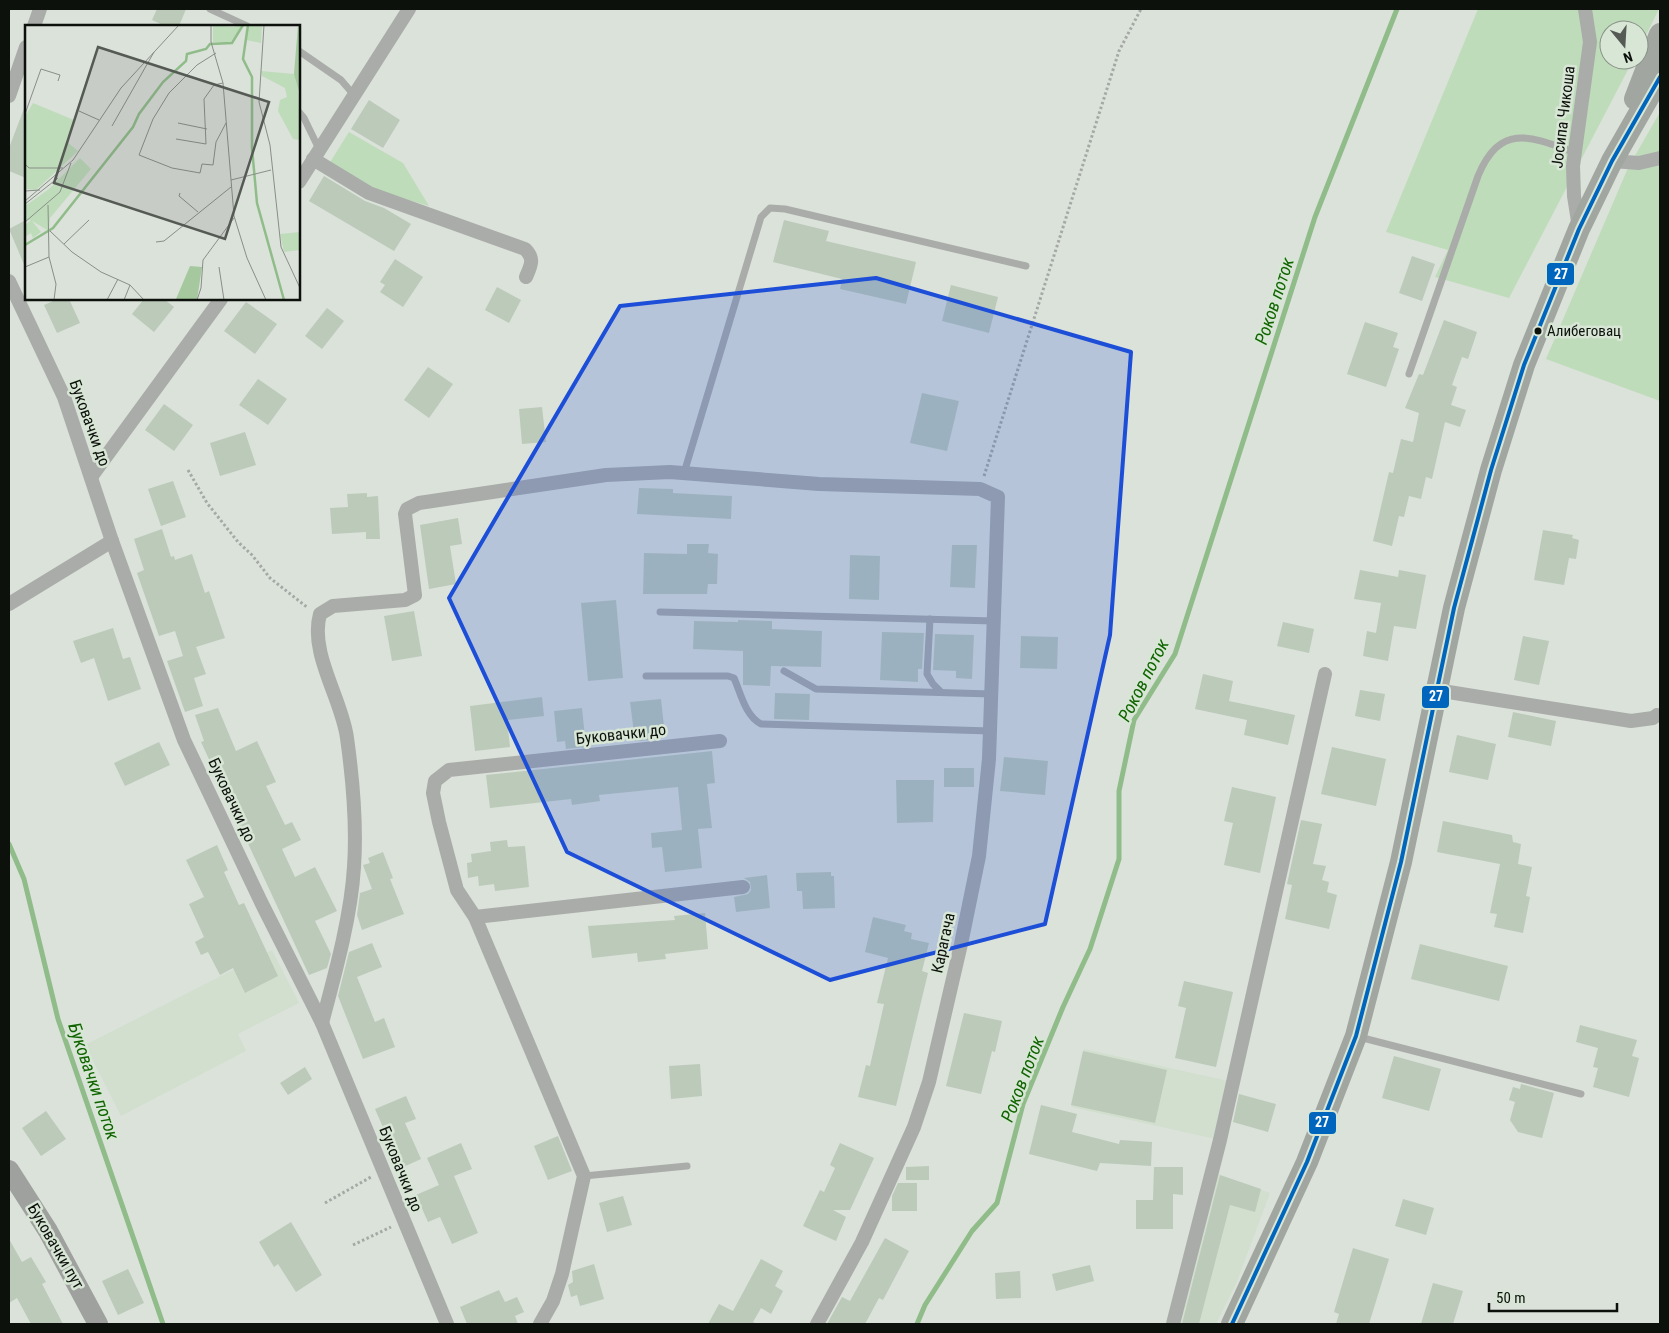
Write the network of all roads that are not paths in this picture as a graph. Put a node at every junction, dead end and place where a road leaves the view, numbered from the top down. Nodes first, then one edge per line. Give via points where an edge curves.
1 (40, 9) edge
2 (210, 9) edge
3 (409, 9) edge
4 (1585, 9) edge
5 (34, 25) edge
6 (245, 25) edge
7 (1660, 34) edge
8 (25, 50) edge
9 (300, 52) edge
10 (1660, 78) edge
11 (354, 95) junction
12 (9, 96) edge
13 (300, 114) edge
14 (1573, 152) junction
15 (316, 154) junction
16 (1660, 158) edge
17 (1612, 161) junction
18 (300, 180) edge
19 (1579, 229) junction
20 (1026, 266) dead end
21 (526, 276) dead end
22 (9, 281) edge
23 (220, 300) edge
24 (1409, 374) dead end
25 (684, 473) junction
26 (91, 477) junction
27 (112, 541) junction
28 (9, 604) edge
29 (660, 612) dead end
30 (930, 619) junction
31 (994, 621) junction
32 (784, 671) dead end
33 (1325, 674) dead end
34 (646, 676) dead end
35 (1436, 690) junction
36 (941, 692) junction
37 (992, 694) junction
38 (1657, 715) dead end
39 (990, 731) junction
40 (720, 741) dead end
41 (743, 887) dead end
42 (475, 917) junction
43 (322, 1023) junction
44 (1356, 1036) junction
45 (1581, 1094) dead end
46 (687, 1166) dead end
47 (9, 1170) edge
48 (584, 1176) junction
49 (98, 1324) edge
50 (447, 1324) edge
51 (540, 1324) edge
52 (817, 1324) edge
53 (1173, 1324) edge
54 (1232, 1324) edge

1 - 5 street
2 - 6 lane
3 - 11 street
4 - 14 street, Јосипа Чикоша via 1590,42
7 - 17 main road
8 - 12 street
9 - 11 lane via 341,80
10 - 17 main road
11 - 15 street
13 - 15 lane via 314,136
14 - 19 street, Јосипа Чикоша
14 - 24 lane via 1527,138 1509,140 1491,150 1478,176
15 - 18 street
15 - 21 street via 369,193 525,249 533,262
16 - 17 street via 1639,163
17 - 19 main road
19 - 35 main road via 1518,381 1472,539
20 - 25 lane via 770,208 761,217
22 - 26 street, Буковачки до via 64,397
23 - 26 street
25 - 31 street, Карагача via 819,484 980,489 998,497
25 - 43 street via 606,475 411,506 405,514 415,595 405,600 333,606 320,614 318,636 347,735 355,832 354,868 345,924
26 - 27 street, Буковачки до
27 - 28 street
27 - 43 street, Буковачки до via 184,740
29 - 30 lane
30 - 31 lane
30 - 36 lane via 927,674
31 - 37 street, Карагача
32 - 36 lane via 816,689
33 - 53 street via 1220,1140
34 - 39 lane via 734,678 746,708 761,724
35 - 38 street via 1631,721
35 - 44 main road via 1401,862
36 - 37 lane
37 - 39 street, Карагача
39 - 52 street, Карагача via 979,856 929,1082 914,1127 862,1242
40 - 42 street, Буковачки до via 449,770 440,776 433,793 439,822 457,890
41 - 42 street
42 - 48 street, Буковачки до
43 - 50 street, Буковачки до
44 - 45 lane
44 - 54 main road via 1307,1162
46 - 48 lane
47 - 49 street, Буковачки пут via 48,1231
48 - 51 street via 562,1274 553,1301

